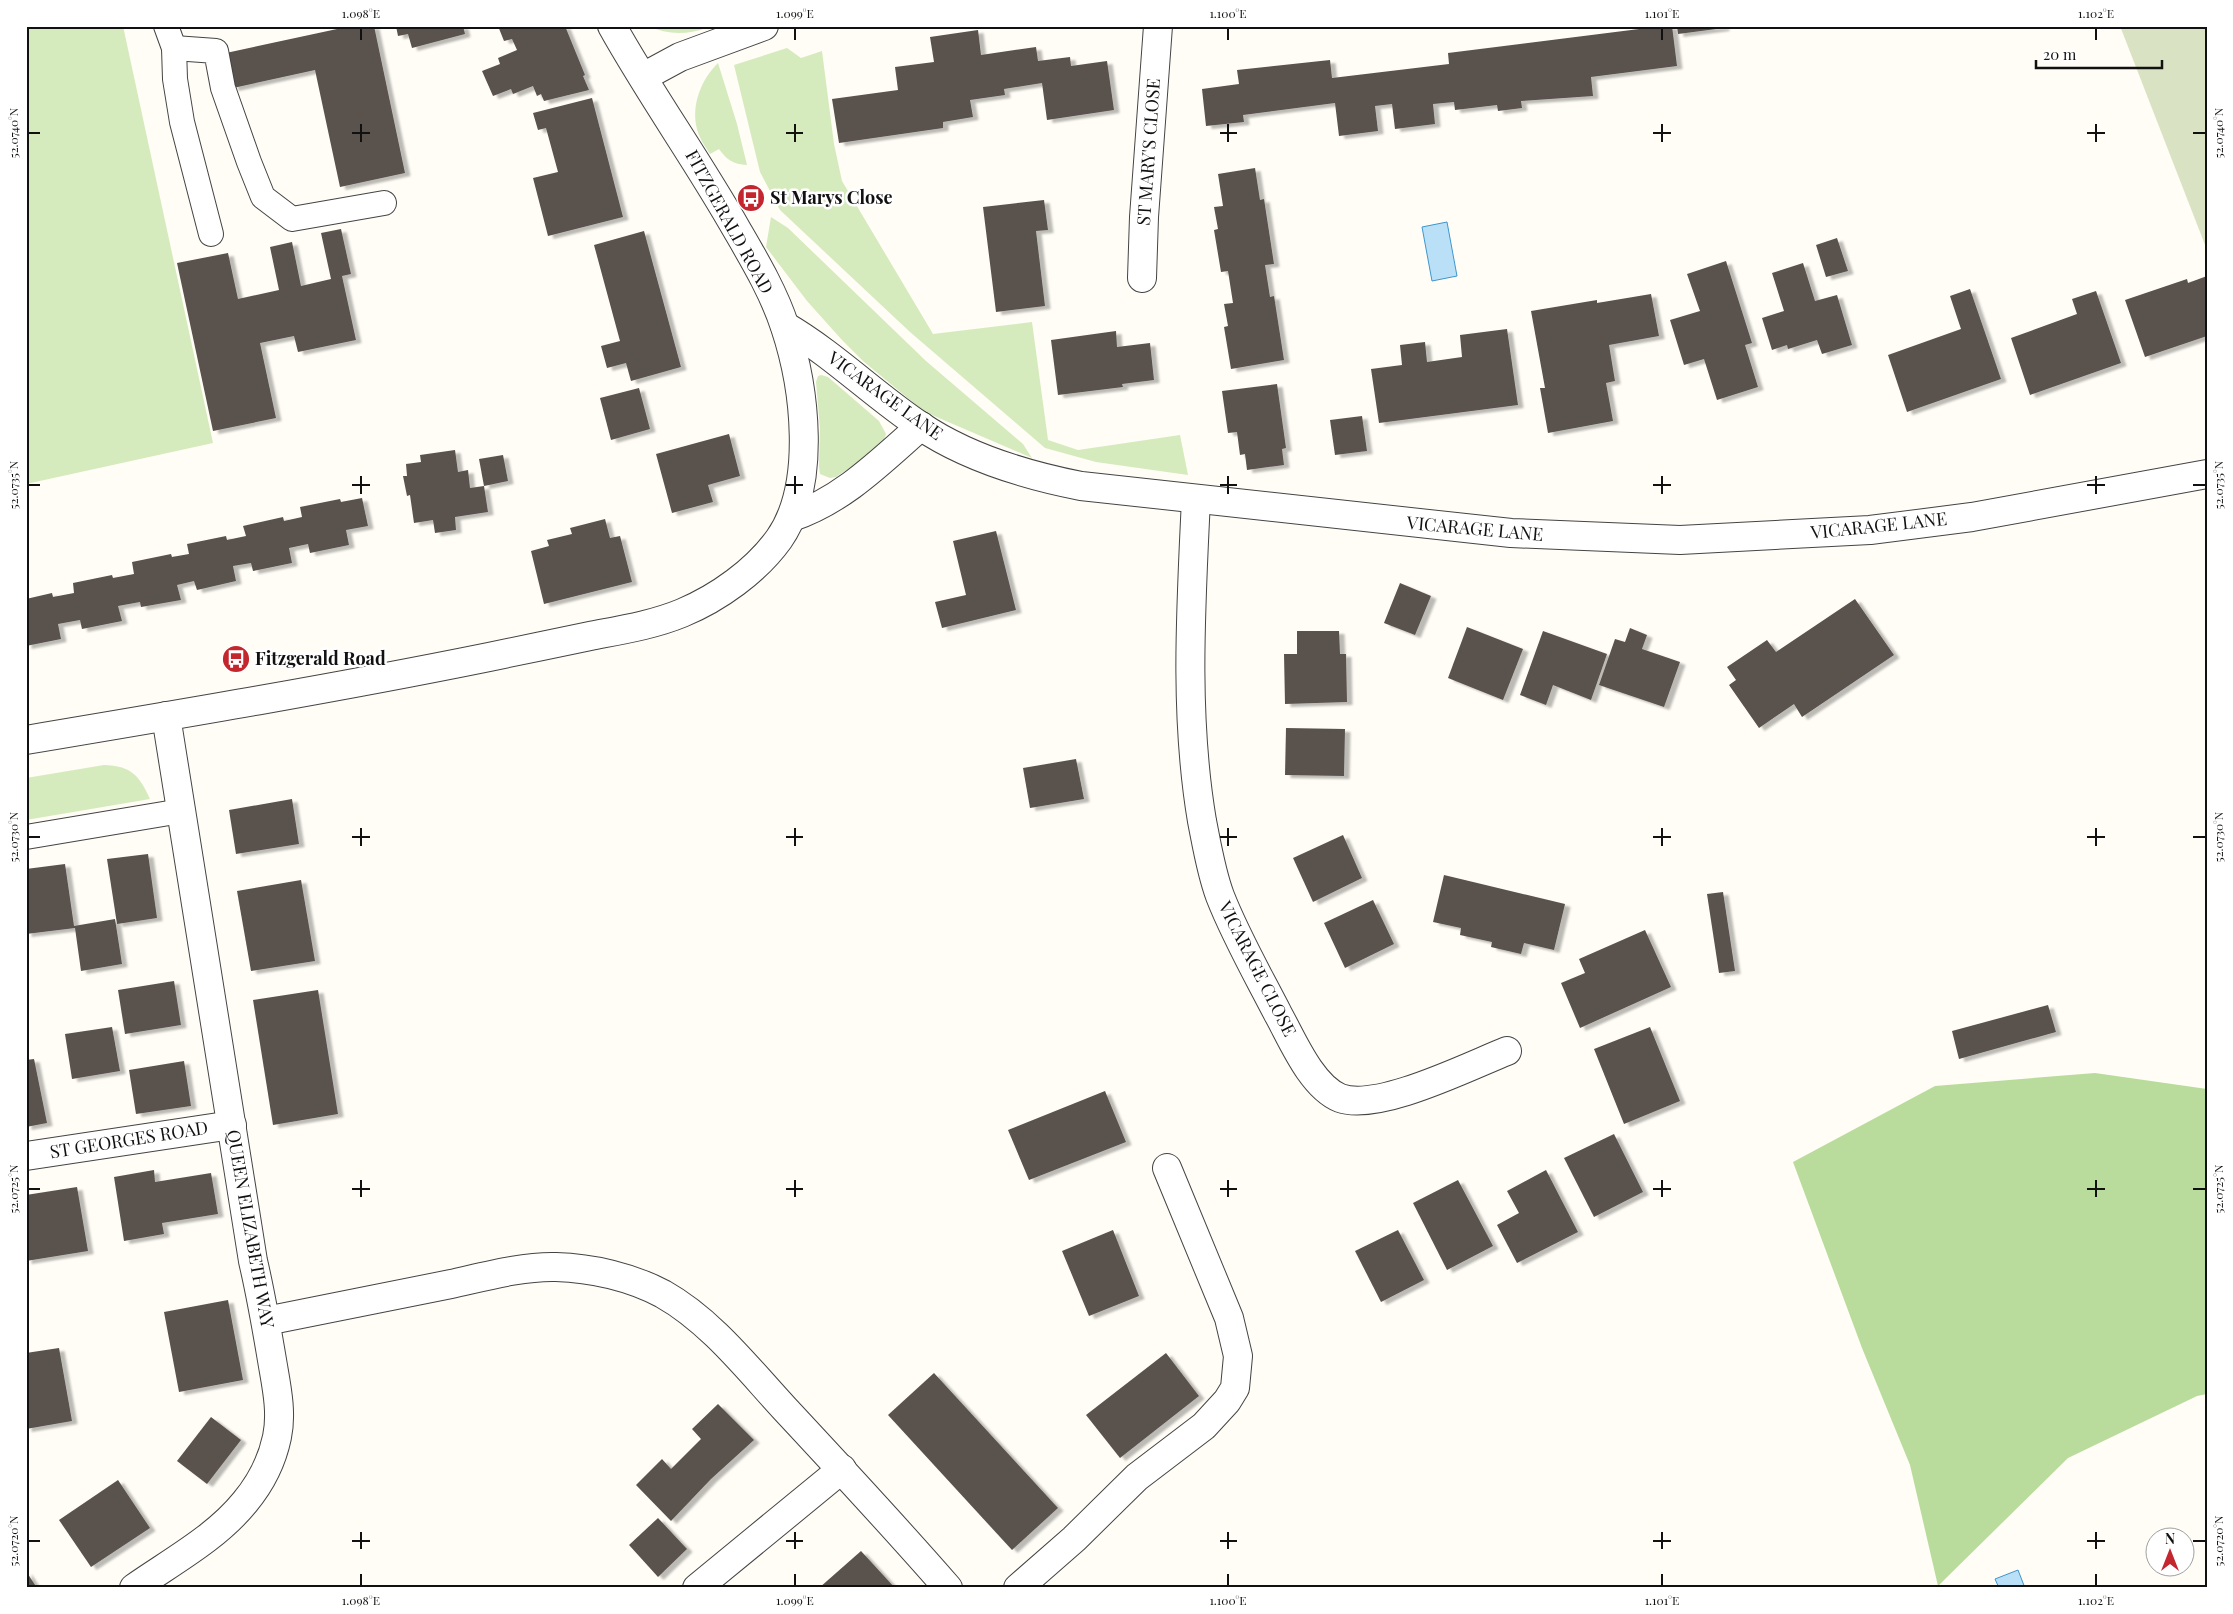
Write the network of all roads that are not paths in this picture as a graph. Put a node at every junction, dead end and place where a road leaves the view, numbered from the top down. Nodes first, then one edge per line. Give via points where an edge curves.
1 (166, 26) edge
2 (612, 26) edge
3 (764, 26) edge
4 (1158, 26) edge
5 (174, 48) junction
6 (643, 77) junction
7 (384, 203) dead end
8 (211, 234) dead end
9 (1142, 278) dead end
10 (785, 326) junction
11 (921, 426) junction
12 (2207, 474) edge
13 (1196, 499) junction
14 (792, 517) junction
15 (166, 716) junction
16 (26, 740) edge
17 (180, 811) junction
18 (26, 837) edge
19 (1506, 1051) dead end
20 (232, 1125) junction
21 (26, 1156) edge
22 (1167, 1168) dead end
23 (266, 1321) junction
24 (842, 1469) junction
25 (134, 1588) edge
26 (697, 1588) edge
27 (948, 1588) edge
28 (1018, 1588) edge

1 - 5 lane
2 - 6 street, FITZGERALD ROAD
3 - 6 street via 680,57
4 - 9 street, ST MARY'S CLOSE
5 - 7 lane via 216,50 224,88 263,197 292,219
5 - 8 lane via 182,122
6 - 10 street, FITZGERALD ROAD via 754,260
10 - 11 street, VICARAGE LANE via 810,340
10 - 14 street, FITZGERALD ROAD via 797,376 803,431 802,474
11 - 13 street, VICARAGE LANE via 957,447 1040,478
11 - 14 street via 836,497
12 - 13 street, VICARAGE LANE via 1972,516 1870,530 1680,540 1511,533
13 - 19 street, VICARAGE CLOSE via 1191,721 1197,792 1207,847 1220,895 1238,937 1305,1063 1330,1092 1358,1101 1403,1092
14 - 15 street, FITZGERALD ROAD via 778,540 749,571 703,602 660,620 356,684
15 - 16 street, FITZGERALD ROAD
15 - 17 street, QUEEN ELIZABETH WAY
17 - 18 lane
17 - 20 street, QUEEN ELIZABETH WAY
20 - 21 street, ST GEORGES ROAD
20 - 23 street, QUEEN ELIZABETH WAY
22 - 28 street via 1231,1326 1238,1356 1234,1388 1224,1406 1204,1426 1137,1477
23 - 24 street via 523,1270 554,1267 605,1273 663,1294 712,1332
23 - 25 street, QUEEN ELIZABETH WAY via 279,1420 270,1462 245,1503 220,1527
24 - 26 street
24 - 27 street

